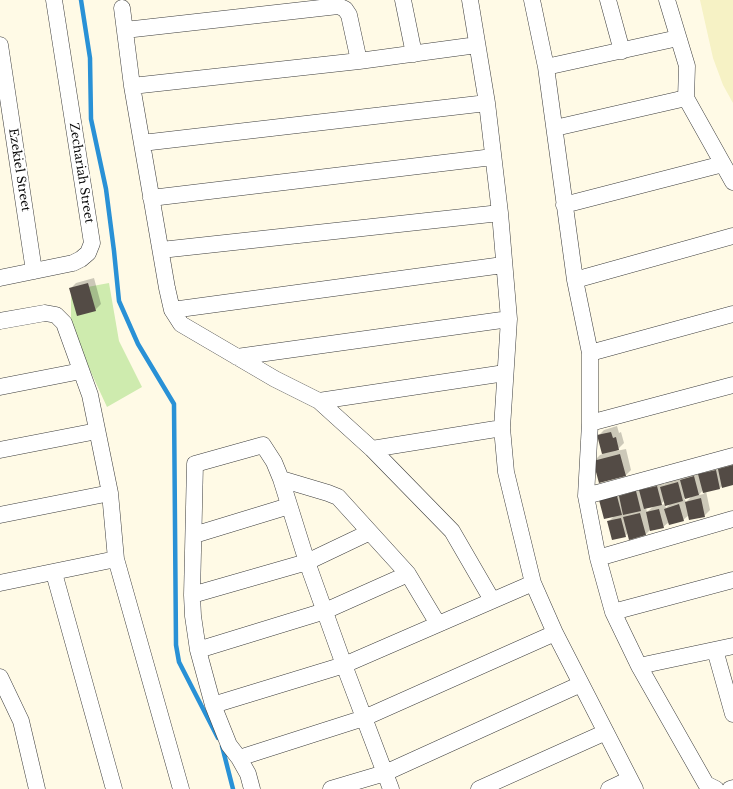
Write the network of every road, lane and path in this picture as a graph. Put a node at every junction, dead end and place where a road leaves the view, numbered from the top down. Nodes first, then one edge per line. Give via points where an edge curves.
1 (54, 0) edge
2 (403, 0) edge
3 (470, 0) edge
4 (532, 0) edge
5 (608, 0) edge
6 (667, 0) edge
7 (122, 8) dead end
8 (125, 30) junction
9 (678, 38) junction
10 (0, 45) edge
11 (477, 45) junction
12 (622, 51) junction
13 (414, 54) junction
14 (359, 61) junction
15 (546, 67) junction
16 (132, 86) junction
17 (686, 98) junction
18 (487, 103) junction
19 (555, 128) junction
20 (142, 143) junction
21 (493, 157) junction
22 (723, 164) junction
23 (733, 182) edge
24 (151, 198) junction
25 (564, 205) junction
26 (500, 213) junction
27 (733, 236) edge
28 (161, 250) junction
29 (503, 265) junction
30 (34, 271) junction
31 (0, 278) edge
32 (575, 280) junction
33 (172, 310) junction
34 (733, 314) edge
35 (509, 319) junction
36 (0, 321) edge
37 (590, 353) junction
38 (237, 357) junction
39 (81, 371) junction
40 (506, 373) junction
41 (733, 385) edge
42 (0, 387) edge
43 (319, 401) junction
44 (590, 422) junction
45 (502, 428) junction
46 (97, 431) junction
47 (372, 449) junction
48 (0, 450) edge
49 (733, 456) edge
50 (281, 479) junction
51 (110, 492) junction
52 (586, 496) junction
53 (289, 506) junction
54 (0, 515) edge
55 (733, 519) edge
56 (370, 532) junction
57 (194, 535) junction
58 (598, 558) junction
59 (116, 559) junction
60 (307, 562) junction
61 (54, 573) junction
62 (408, 574) junction
63 (733, 580) edge
64 (533, 583) junction
65 (0, 584) edge
66 (192, 595) junction
67 (492, 600) junction
68 (325, 611) junction
69 (613, 612) junction
70 (438, 624) junction
71 (555, 633) junction
72 (733, 646) edge
73 (198, 650) junction
74 (715, 650) junction
75 (344, 665) junction
76 (639, 666) junction
77 (0, 676) edge
78 (581, 684) junction
79 (214, 704) junction
80 (733, 714) edge
81 (364, 718) junction
82 (606, 732) junction
83 (240, 758) junction
84 (385, 773) junction
85 (632, 784) edge
86 (37, 789) edge
87 (114, 789) edge
88 (181, 789) edge
89 (252, 789) edge
90 (331, 789) edge
91 (391, 789) edge
92 (479, 789) edge
93 (609, 789) edge
94 (716, 789) edge

1 - 30 street, Zechariah Street via 92,243 88,253 73,263
2 - 13 street
3 - 11 street
4 - 15 street
5 - 12 street
6 - 9 street
7 - 8 street
8 - 14 street via 338,6 345,9 349,15
8 - 16 street
9 - 12 street
9 - 17 street via 687,66
10 - 30 street, Ezekiel Street
11 - 13 street
11 - 18 street
12 - 15 street
13 - 14 street
14 - 16 street
15 - 19 street
16 - 20 street
17 - 19 street
17 - 22 street
18 - 20 street
18 - 21 street
19 - 25 street
20 - 24 street
21 - 24 street
21 - 26 street
22 - 23 street
22 - 25 street
24 - 28 street
25 - 32 street
26 - 28 street
26 - 29 street
27 - 32 street
28 - 33 street
29 - 33 street
29 - 35 street
30 - 31 street, Zechariah Street
32 - 37 street
33 - 38 street via 181,324
34 - 37 street
35 - 38 street
35 - 40 street
36 - 39 street via 45,313 56,315 64,324
37 - 44 street
38 - 43 street
39 - 42 street
39 - 46 street via 90,395
40 - 43 street
40 - 45 street
41 - 44 street
43 - 47 street
44 - 52 street
45 - 47 street
45 - 64 street via 506,472
46 - 48 street
46 - 51 street
47 - 67 street via 452,532
49 - 52 street
50 - 53 street
50 - 56 street via 338,497
50 - 57 street via 263,445 195,464
51 - 54 street
51 - 59 street
52 - 58 street
53 - 57 street
53 - 60 street
55 - 58 street
56 - 60 street
56 - 62 street
57 - 66 street
58 - 69 street
59 - 61 street
59 - 88 street
60 - 66 street
60 - 68 street
61 - 65 street
61 - 87 street
62 - 68 street
62 - 70 street
63 - 69 street
64 - 67 street
64 - 71 street
66 - 73 street
67 - 70 street
68 - 73 street
68 - 75 street
69 - 76 street
70 - 75 street
71 - 78 street
71 - 81 street
72 - 74 street
73 - 79 street
74 - 76 street
74 - 80 street
75 - 79 street
75 - 81 street
76 - 94 street via 706,784
77 - 86 street via 21,721
78 - 82 street
78 - 84 street
79 - 83 street via 229,745
81 - 83 street
81 - 84 street
82 - 85 street
82 - 92 street
83 - 89 street
84 - 90 street
84 - 91 street
85 - 93 street

